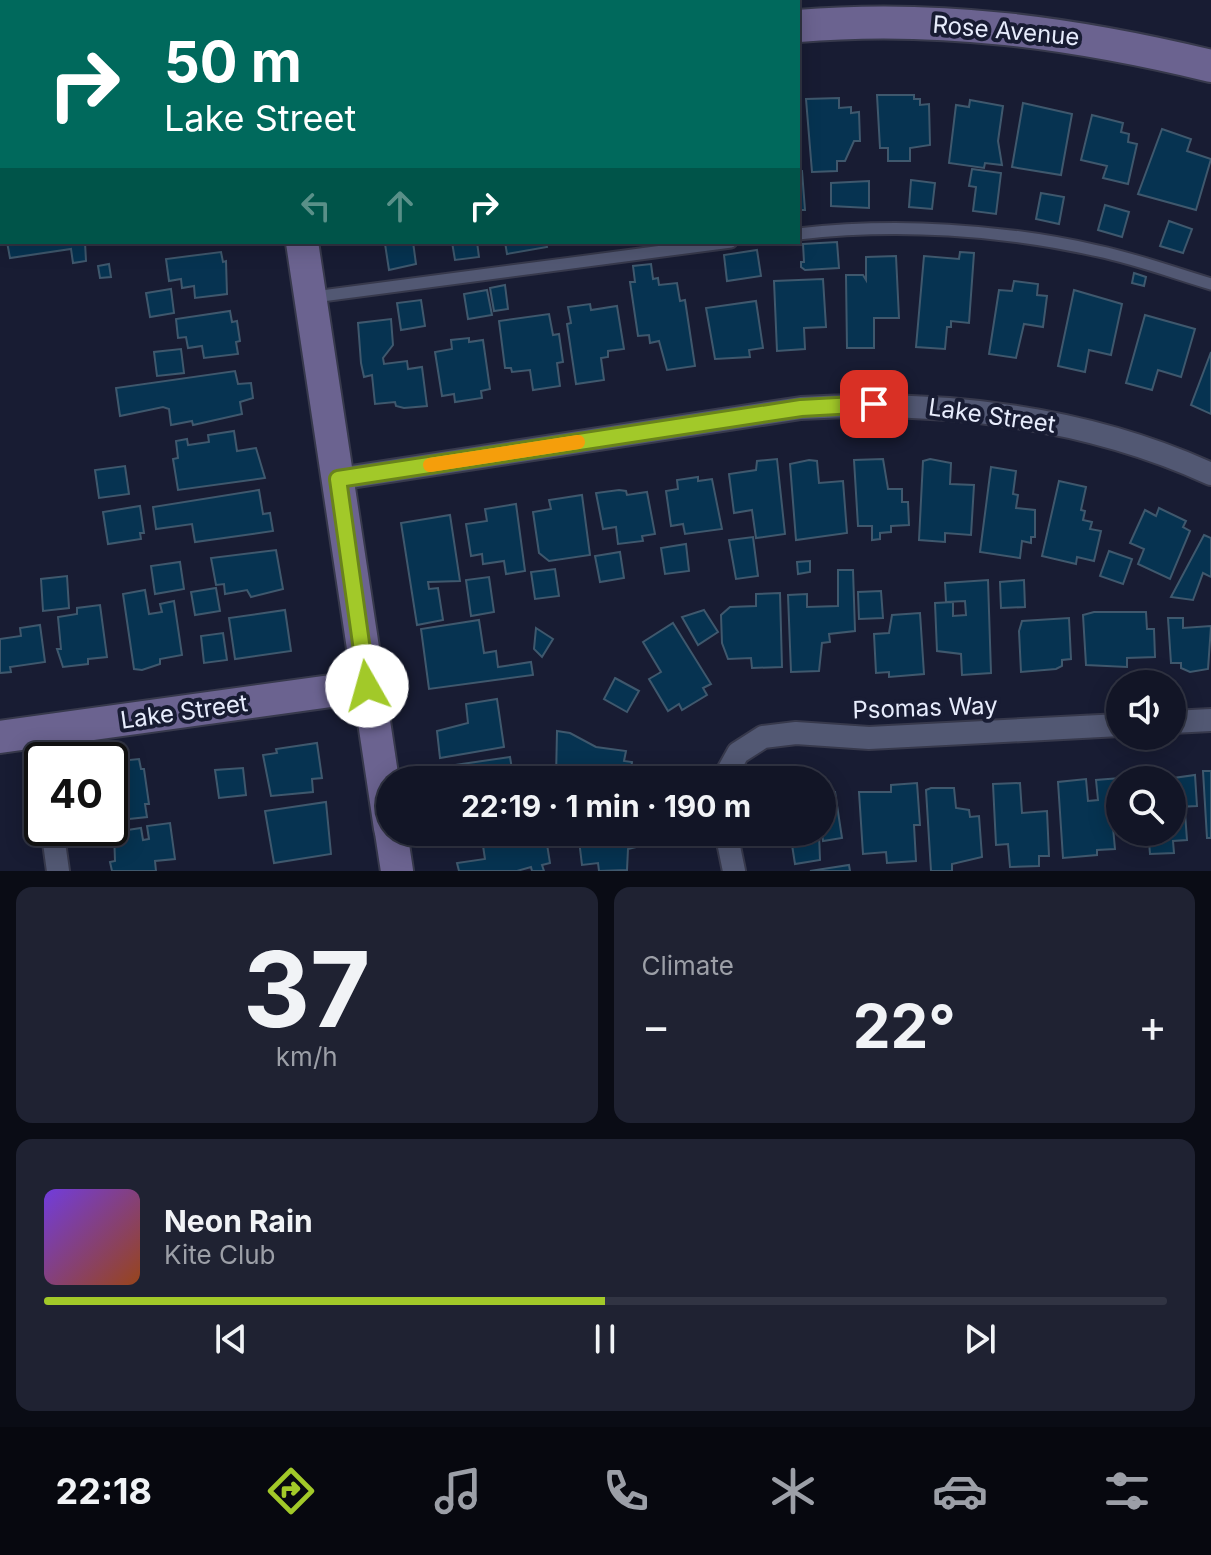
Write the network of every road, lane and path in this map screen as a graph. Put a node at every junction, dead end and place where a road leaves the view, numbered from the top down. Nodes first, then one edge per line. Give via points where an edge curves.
1 (800, 26) edge
2 (1211, 66) edge
3 (800, 234) edge
4 (302, 244) edge
5 (716, 244) edge
6 (1211, 284) edge
7 (310, 298) junction
8 (1211, 474) edge
9 (338, 479) junction
10 (367, 686) junction
11 (1211, 720) edge
12 (1186, 721) edge
13 (1106, 726) edge
14 (37, 733) junction
15 (0, 737) edge
16 (38, 742) edge
17 (380, 766) edge
18 (731, 766) edge
19 (55, 846) edge
20 (393, 846) edge
21 (729, 846) edge
22 (58, 871) edge
23 (397, 871) edge
24 (734, 871) edge

1 - 2 street, Rose Avenue via 852,21 1054,32
3 - 6 lane via 854,228 972,232 1098,251
4 - 7 street
5 - 7 lane
7 - 9 street
8 - 9 street, Lake Street via 1099,433 942,406 874,404 801,408
9 - 10 street
10 - 14 street, Lake Street
10 - 17 street
11 - 12 street
13 - 18 street, Psomas Way via 869,738 796,733 763,737 738,753
14 - 15 street, Lake Street
14 - 16 street
19 - 22 street
20 - 23 street
21 - 24 street

